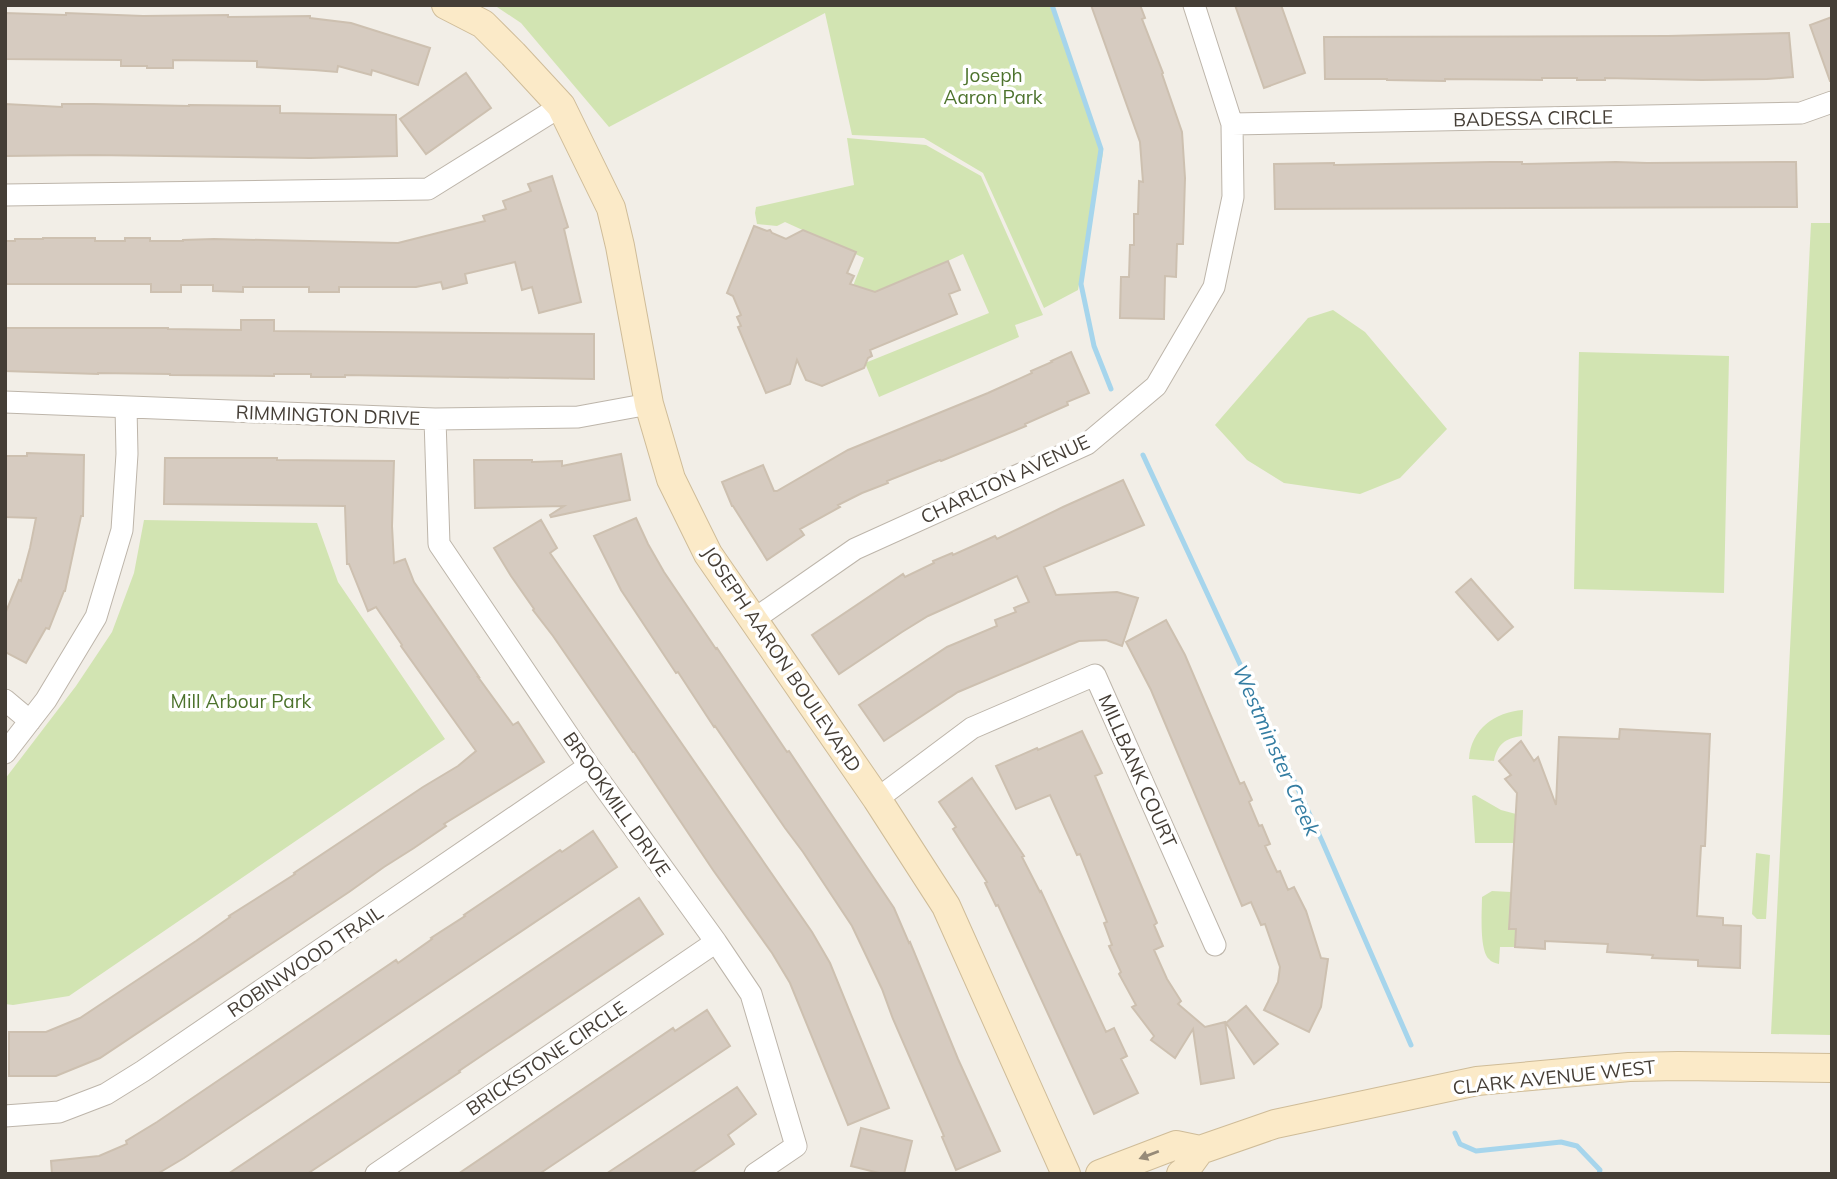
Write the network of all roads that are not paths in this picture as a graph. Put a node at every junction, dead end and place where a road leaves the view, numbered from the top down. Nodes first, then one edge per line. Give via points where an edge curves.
1 (446, 5) edge
2 (1194, 5) edge
3 (1832, 102) edge
4 (561, 106) junction
5 (1232, 124) junction
6 (5, 195) edge
7 (5, 402) edge
8 (649, 404) junction
9 (126, 407) junction
10 (435, 419) junction
11 (753, 620) junction
12 (5, 700) edge
13 (30, 721) junction
14 (5, 752) edge
15 (589, 766) junction
16 (877, 799) junction
17 (716, 942) junction
18 (1214, 945) dead end
19 (1832, 1068) edge
20 (5, 1116) edge
21 (1200, 1150) junction
22 (376, 1174) edge
23 (755, 1174) edge
24 (1066, 1174) edge
25 (1100, 1174) edge
26 (1181, 1174) edge

1 - 4 street, JOSEPH AARON BOULEVARD via 482,24
2 - 5 street, CHARLTON AVENUE
3 - 5 street, BADESSA CIRCLE via 1801,113
4 - 6 street via 428,189
4 - 8 street, JOSEPH AARON BOULEVARD via 611,208
5 - 11 street, CHARLTON AVENUE via 1233,197 1214,287 1156,386 1087,444 855,549
7 - 9 street, RIMMINGTON DRIVE
8 - 10 street, RIMMINGTON DRIVE via 578,417
8 - 11 street, JOSEPH AARON BOULEVARD via 671,479 708,554
9 - 10 street, RIMMINGTON DRIVE
9 - 13 street via 122,530 96,617
10 - 15 street, BROOKMILL DRIVE via 439,544
11 - 16 street, JOSEPH AARON BOULEVARD
12 - 13 street
13 - 14 street
15 - 17 street, BROOKMILL DRIVE
15 - 20 street, ROBINWOOD TRAIL via 106,1094 59,1112
16 - 18 street, MILLBANK COURT via 972,728 1095,675
16 - 24 street, JOSEPH AARON BOULEVARD via 946,906
17 - 22 street, BRICKSTONE CIRCLE
17 - 23 street, BROOKMILL DRIVE via 751,994 796,1146
19 - 21 street, CLARK AVENUE WEST via 1629,1067 1477,1081 1275,1124
21 -> 25 street, CLARK AVENUE WEST via 1176,1145
21 - 26 street

